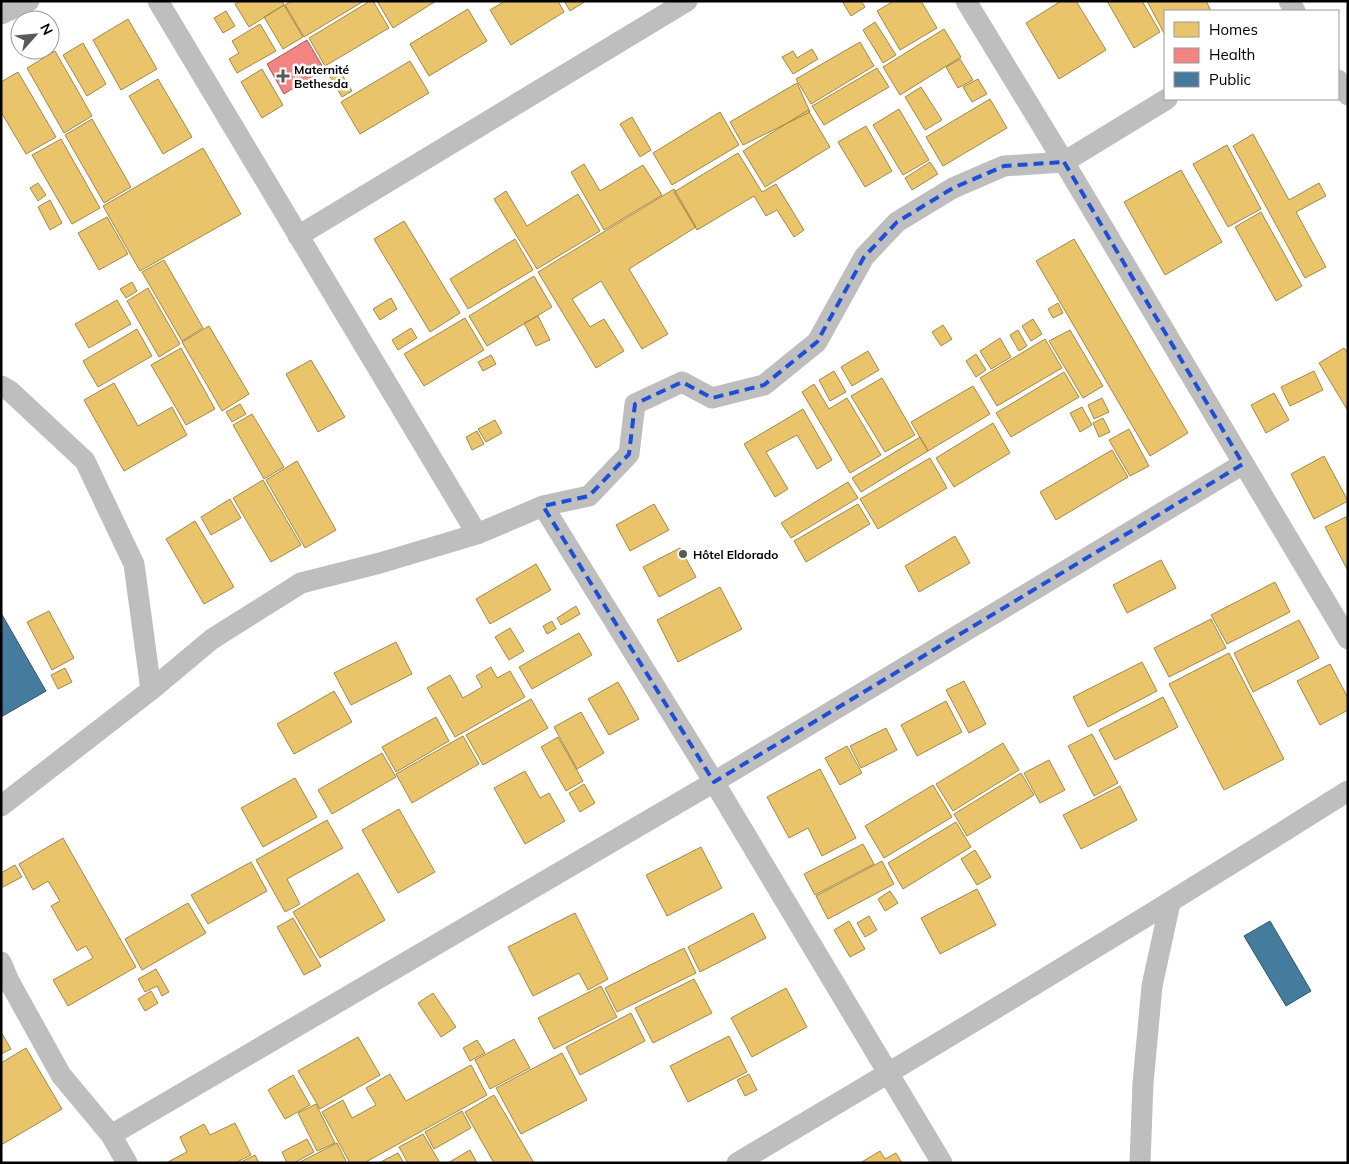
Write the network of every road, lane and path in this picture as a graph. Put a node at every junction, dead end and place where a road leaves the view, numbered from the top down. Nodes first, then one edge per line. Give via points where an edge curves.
1 (29, 1) edge
2 (158, 1) edge
3 (688, 1) edge
4 (966, 1) edge
5 (1, 14) edge
6 (1339, 82) edge
7 (1348, 95) edge
8 (1165, 100) edge
9 (1064, 162) junction
10 (298, 236) junction
11 (1, 386) edge
12 (1243, 464) junction
13 (543, 506) junction
14 (477, 534) junction
15 (1348, 639) edge
16 (151, 690) junction
17 (714, 782) junction
18 (1348, 791) edge
19 (1, 806) edge
20 (1170, 903) junction
21 (1, 962) edge
22 (888, 1074) junction
23 (111, 1135) junction
24 (126, 1163) edge
25 (737, 1163) edge
26 (942, 1163) edge
27 (1140, 1163) edge

1 - 5 street
2 - 10 street
3 - 10 street
4 - 9 street
6 - 7 street
8 - 9 street
9 - 12 street
9 - 13 street via 1004,166 953,188 897,222 864,257 817,342 779,373 764,385 712,398 682,382 635,404 629,454 589,496
10 - 14 street
11 - 16 street via 85,461 134,564
12 - 15 street
12 - 17 street
13 - 14 street
13 - 17 street
14 - 16 street via 301,584 212,638
16 - 19 street
17 - 22 street
17 - 23 street
18 - 20 street
20 - 22 street
20 - 27 street via 1152,986
21 - 23 street via 61,1075
22 - 25 street
22 - 26 street
23 - 24 street

